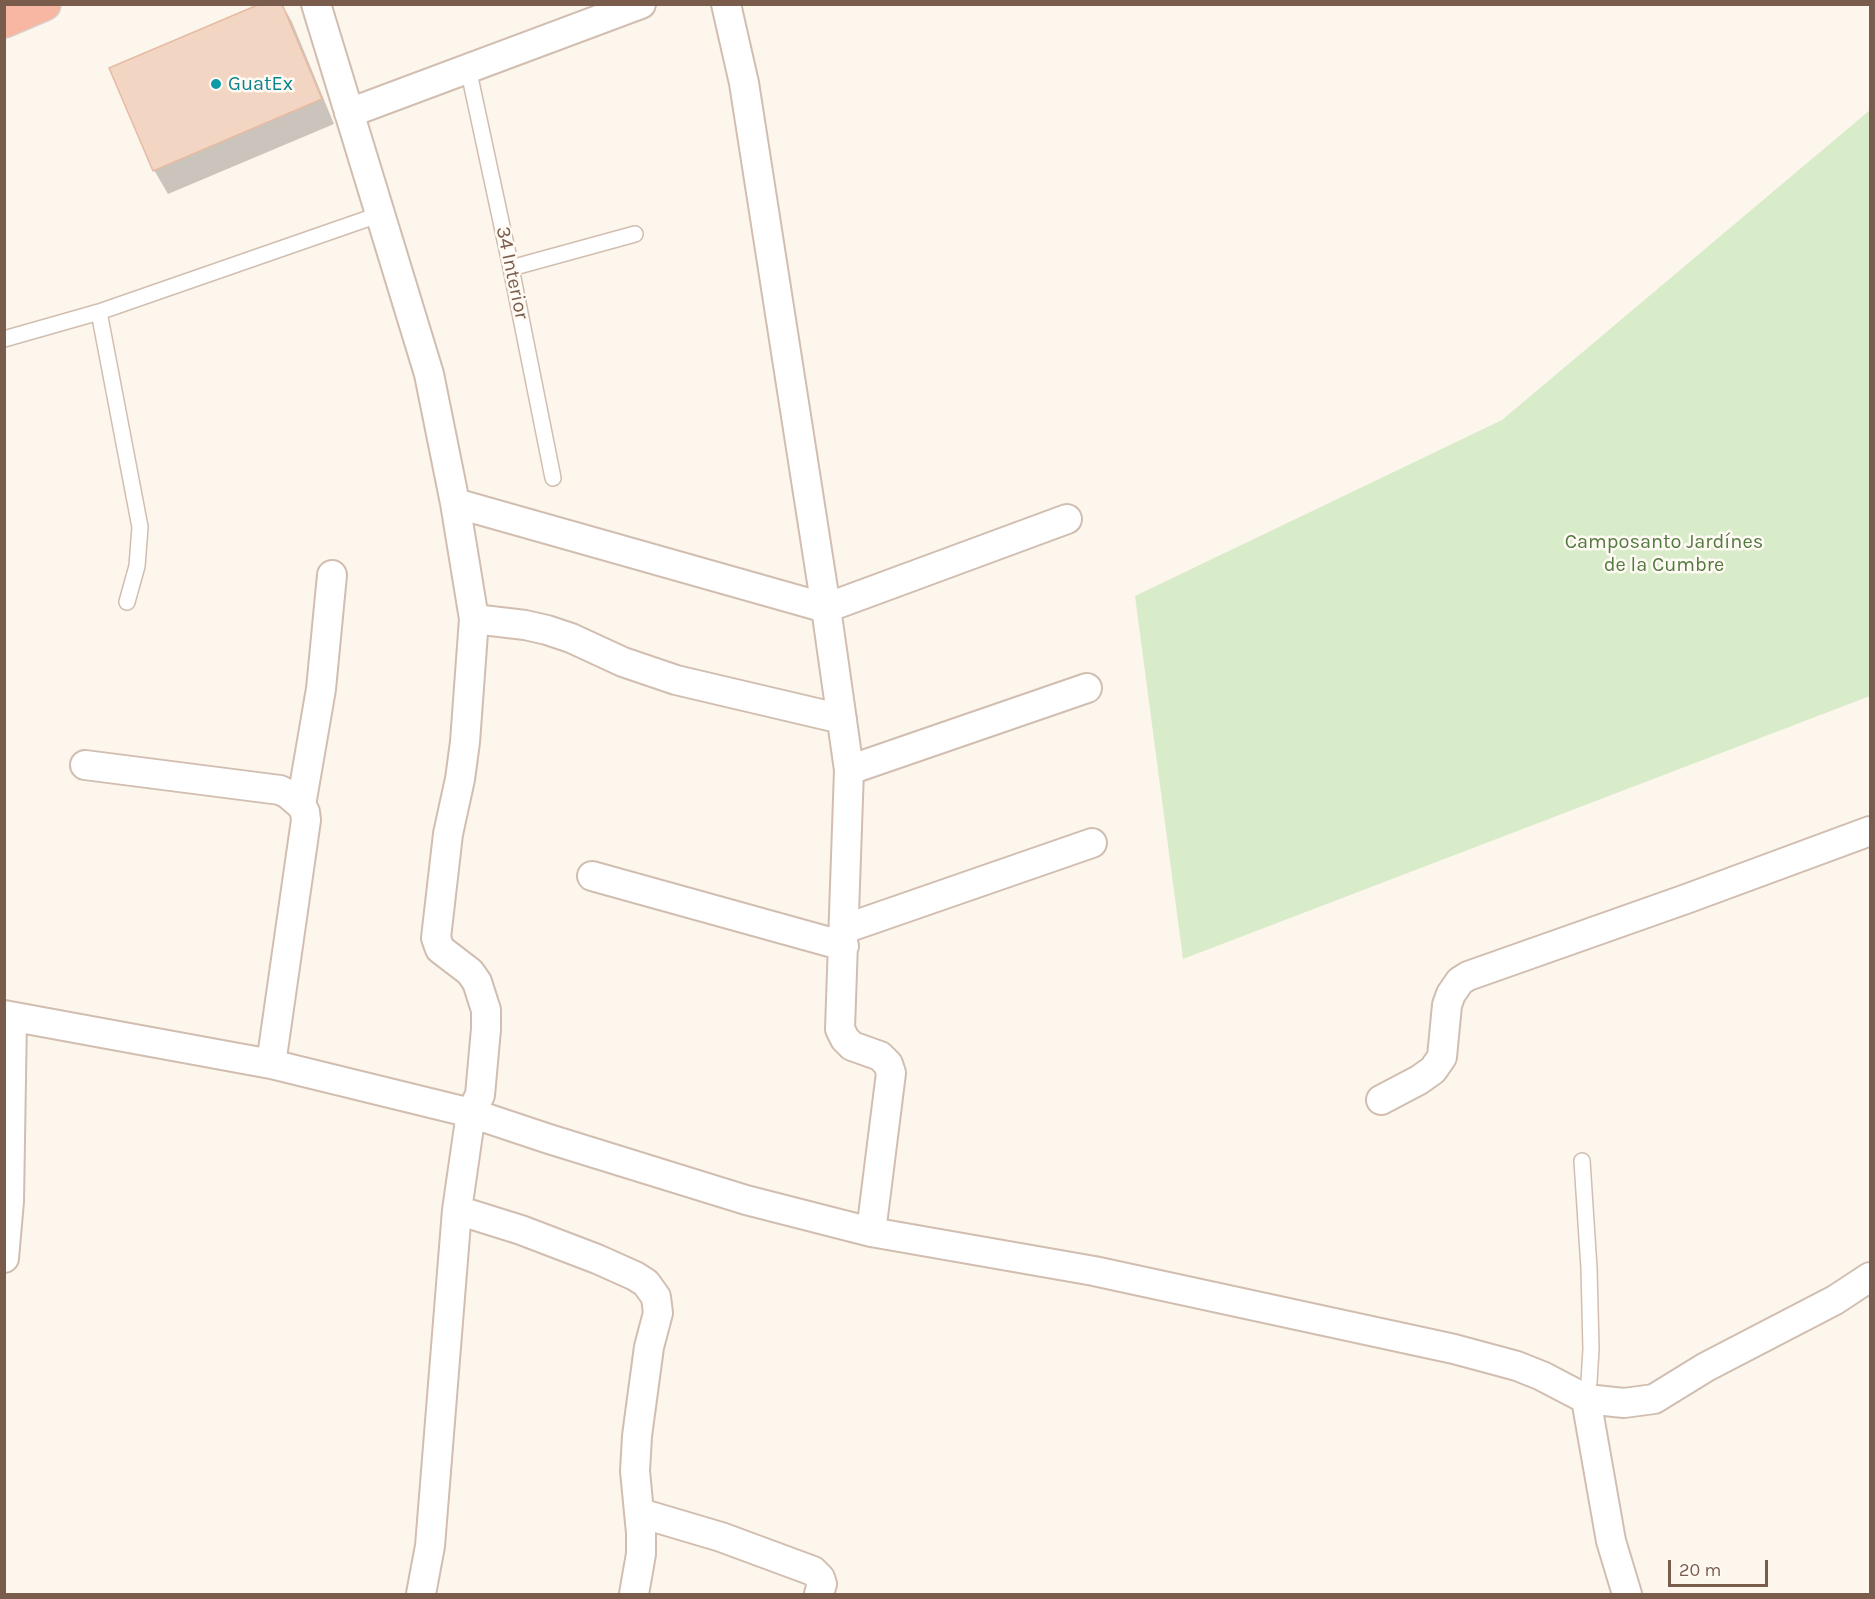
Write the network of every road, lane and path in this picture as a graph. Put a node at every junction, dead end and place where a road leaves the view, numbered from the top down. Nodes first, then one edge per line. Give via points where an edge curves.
1 (44, 4) edge
2 (316, 4) edge
3 (641, 4) edge
4 (726, 4) edge
5 (4, 21) edge
6 (468, 68) junction
7 (349, 113) junction
8 (381, 214) junction
9 (635, 234) dead end
10 (511, 268) junction
11 (99, 312) junction
12 (4, 339) edge
13 (553, 477) dead end
14 (455, 503) junction
15 (1067, 519) dead end
16 (332, 575) dead end
17 (127, 602) dead end
18 (826, 608) junction
19 (474, 619) junction
20 (1088, 687) dead end
21 (842, 719) junction
22 (85, 765) dead end
23 (849, 770) junction
24 (301, 805) junction
25 (1870, 831) edge
26 (1092, 843) dead end
27 (592, 876) dead end
28 (844, 937) junction
29 (8, 1016) edge
30 (271, 1064) junction
31 (1381, 1100) dead end
32 (471, 1113) junction
33 (1582, 1161) dead end
34 (458, 1210) junction
35 (871, 1232) junction
36 (4, 1258) edge
37 (1870, 1277) edge
38 (1586, 1399) junction
39 (640, 1513) junction
40 (421, 1594) edge
41 (634, 1594) edge
42 (819, 1594) edge
43 (1627, 1594) edge

1 - 5 highway
2 - 7 street
3 - 6 street
4 - 18 street via 744,83
6 - 7 street
6 - 10 lane, 34 Interior
7 - 8 street
8 - 11 lane
8 - 14 street via 429,374
9 - 10 lane
10 - 13 lane, 34 Interior
11 - 12 lane
11 - 17 lane via 140,527 137,566
14 - 18 street
14 - 19 street
15 - 18 street
16 - 24 street via 321,689
18 - 21 street
19 - 21 street via 547,630 676,680
19 - 32 street via 465,742 436,933 440,948 477,982 486,1010 480,1095
20 - 23 street
21 - 23 street
22 - 24 street via 280,790
23 - 28 street
24 - 30 street via 306,820
25 - 31 street via 1468,976 1450,994 1442,1057 1433,1070
26 - 28 street
27 - 28 street
28 - 35 street via 840,1029 852,1046 880,1056 891,1073
29 - 30 street
29 - 36 street via 9,1201
30 - 32 street
32 - 34 street
32 - 35 street via 746,1200
33 - 38 lane via 1591,1349
34 - 39 street via 597,1259 634,1276 652,1290 658,1313 649,1347 636,1448
34 - 40 street via 430,1546
35 - 38 street via 1094,1271 1454,1349 1516,1366
37 - 38 street via 1654,1399 1624,1403
38 - 43 street via 1611,1540
39 - 41 street via 641,1554
39 - 42 street via 722,1537 813,1571 822,1584

